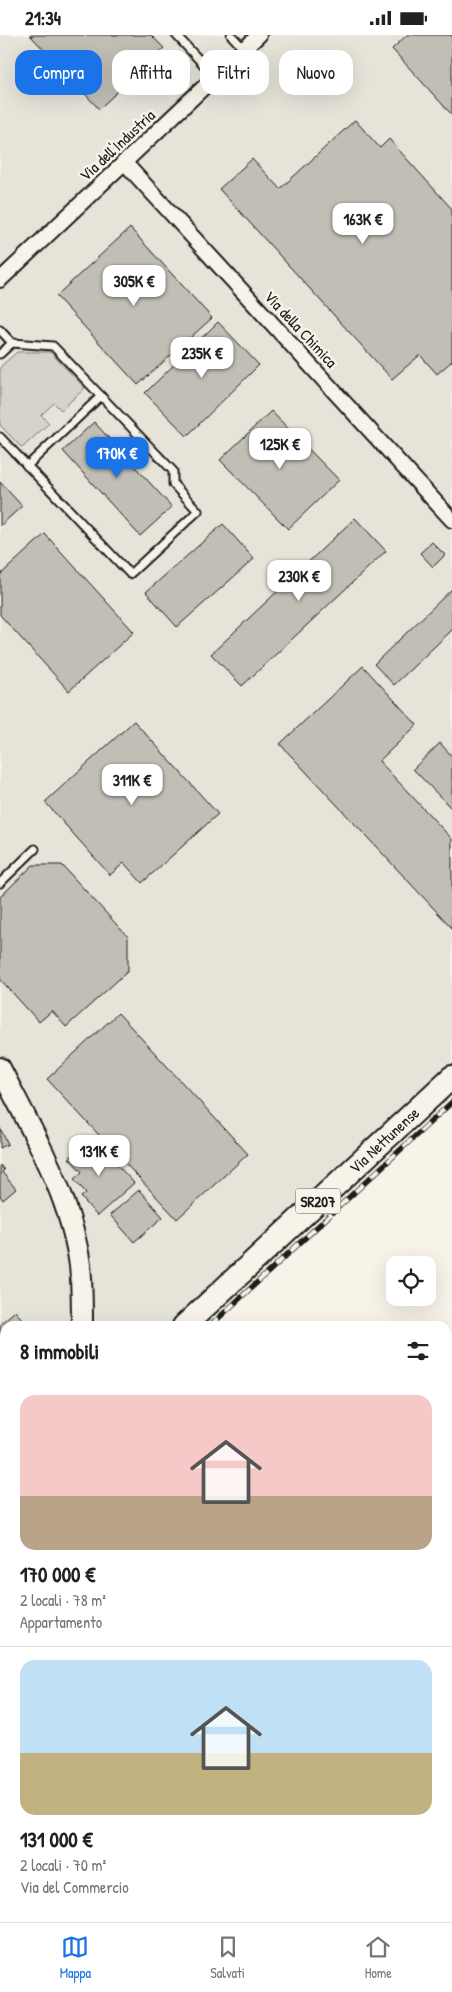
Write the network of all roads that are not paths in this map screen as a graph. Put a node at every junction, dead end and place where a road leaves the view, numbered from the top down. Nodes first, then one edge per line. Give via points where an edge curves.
1 (176, 35) edge
2 (231, 35) edge
3 (259, 35) edge
4 (244, 49) joint
5 (200, 61) edge
6 (200, 91) edge
7 (124, 162) junction
8 (0, 280) edge
9 (0, 330) edge
10 (12, 343) junction
11 (0, 354) edge
12 (101, 396) junction
13 (0, 437) edge
14 (27, 466) junction
15 (452, 520) edge
16 (35, 849) dead end
17 (0, 883) edge
18 (0, 1067) edge
19 (452, 1077) edge
20 (82, 1321) edge
21 (189, 1321) edge

1 - 5 lane
2 - 4 lane
3 - 4 street, Via dell'Industria
6 - 7 street, Via dell'Industria
7 - 8 street, Via dell'Industria
7 - 15 street, Via della Chimica
9 - 10 lane
10 - 11 lane
10 - 12 lane via 53,346
12 - 14 lane
12 - 14 lane via 173,471 173,485 198,511 130,574
13 - 14 lane
16 - 17 lane
18 - 20 street via 42,1149 68,1214 80,1265
19 - 21 main road, Via Nettunense / SR207

